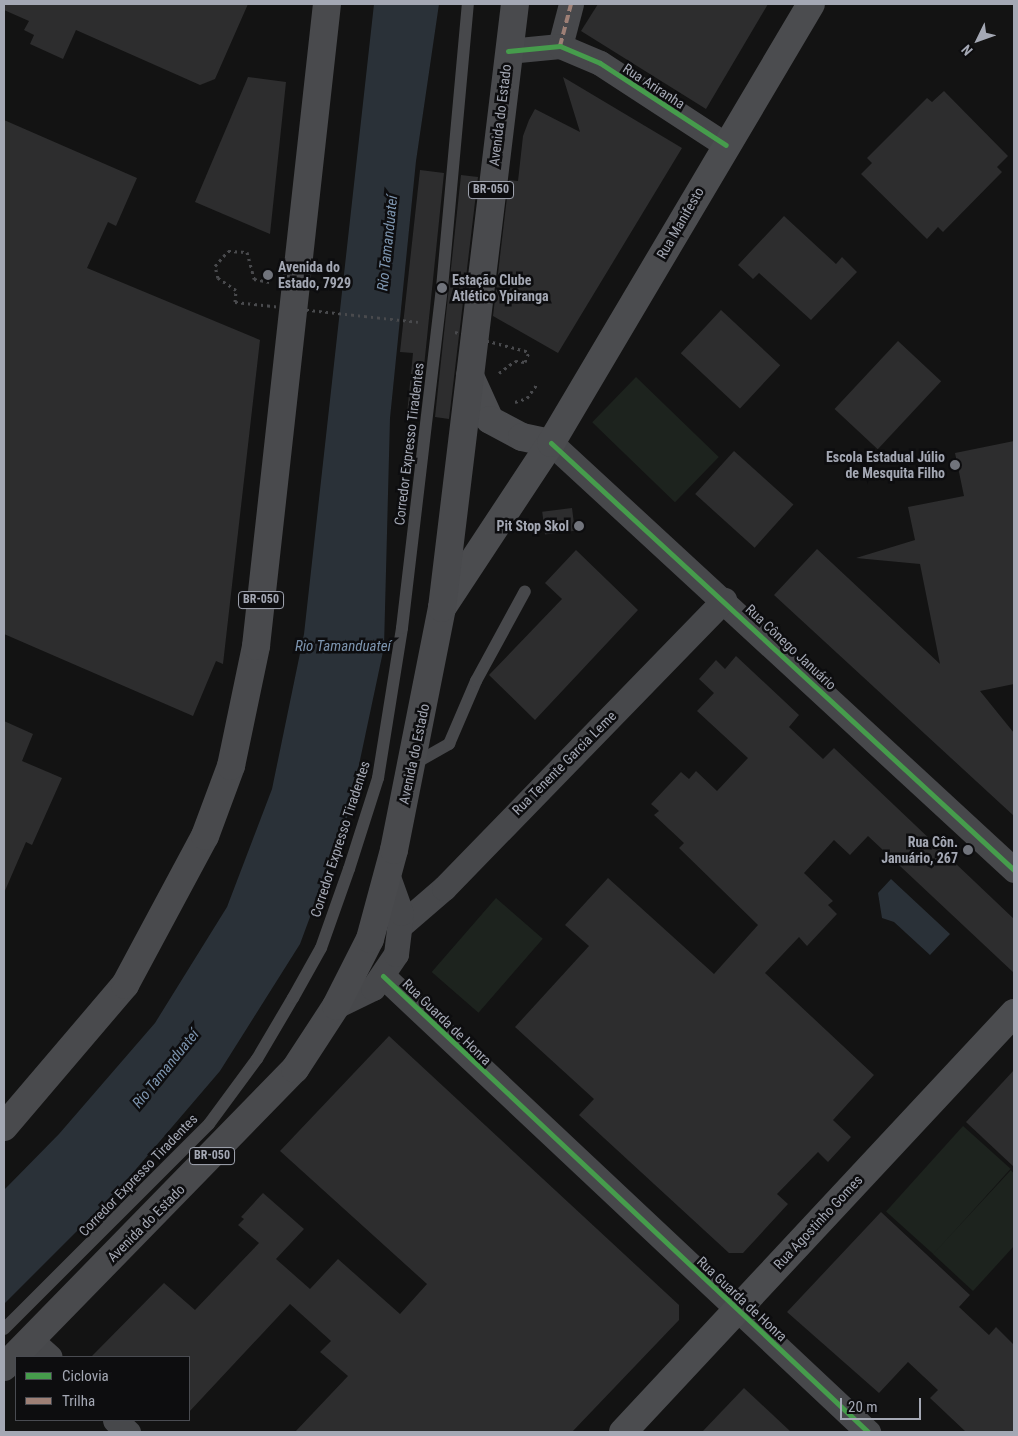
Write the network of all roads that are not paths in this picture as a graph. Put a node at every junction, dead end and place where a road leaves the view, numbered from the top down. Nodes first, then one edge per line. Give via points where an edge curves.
1 (327, 4) edge
2 (468, 4) edge
3 (515, 4) edge
4 (571, 4) edge
5 (811, 4) edge
6 (560, 46) junction
7 (508, 51) junction
8 (726, 145) junction
9 (470, 376) junction
10 (551, 443) junction
11 (525, 591) dead end
12 (724, 600) junction
13 (442, 608) junction
14 (412, 765) junction
15 (1014, 870) edge
16 (387, 874) junction
17 (402, 925) junction
18 (383, 976) junction
19 (336, 1006) junction
20 (1014, 1013) edge
21 (4, 1127) edge
22 (737, 1311) junction
23 (4, 1330) edge
24 (41, 1348) edge
25 (25, 1356) edge
26 (116, 1421) edge
27 (128, 1432) edge
28 (623, 1432) edge
29 (868, 1432) edge

1 - 21 highway, BR-050 via 256,646 231,766 205,836 125,985
2 - 23 lane, Corredor Expresso Tiradentes, bridge via 441,298 402,628 378,778 349,869 321,948 294,998 256,1059 209,1124
3 - 7 highway, Avenida do Estado / BR-050
4 - 6 street
5 - 8 main road, Rua Manifesto
6 - 7 street, Rua Ariranha
6 - 8 street, Rua Ariranha via 600,63
7 - 9 highway, Avenida do Estado / BR-050
8 - 10 main road, Rua Manifesto
9 - 10 main road via 490,420 522,437
9 - 13 highway, Avenida do Estado / BR-050
10 - 12 street, Rua Cônego Januário
10 - 13 main road, Rua Manifesto
11 - 14 lane via 476,681 449,744
12 - 15 street, Rua Cônego Januário
12 - 17 street, Rua Tenente Garcia Leme via 444,888
13 - 14 highway, Avenida do Estado / BR-050
14 - 16 highway, Avenida do Estado / BR-050
16 - 17 street via 396,893
16 - 19 highway, Avenida do Estado / BR-050 via 370,939
17 - 18 street via 396,954
18 - 19 street via 356,999
18 - 22 street, Rua Guarda de Honra
19 - 24 highway, Avenida do Estado / BR-050 via 294,1069
20 - 22 main road, Rua Agostinho Gomes
22 - 28 main road, Rua Agostinho Gomes
22 - 29 street, Rua Guarda de Honra
24 - 25 highway, Avenida do Estado / BR-050
26 - 27 street

